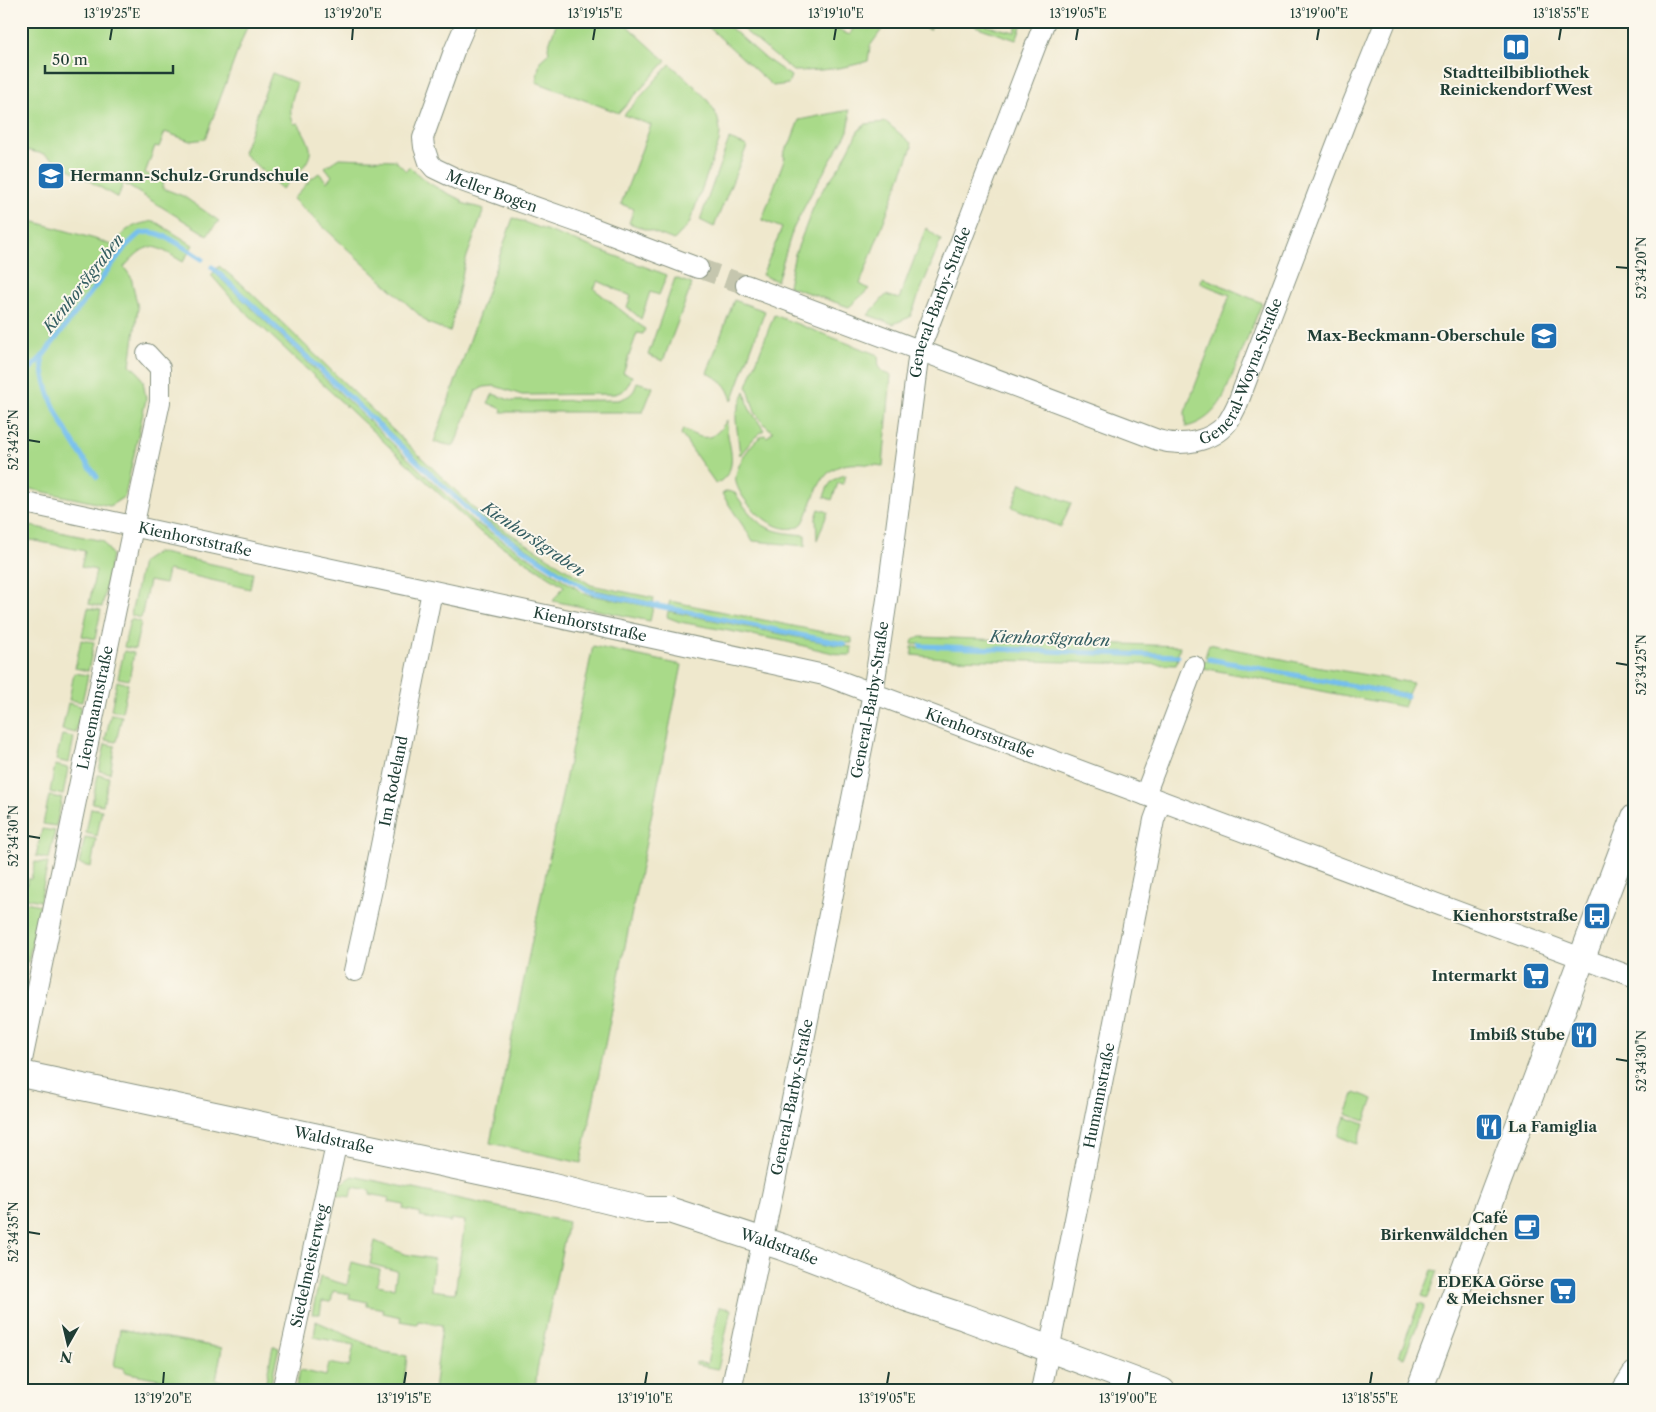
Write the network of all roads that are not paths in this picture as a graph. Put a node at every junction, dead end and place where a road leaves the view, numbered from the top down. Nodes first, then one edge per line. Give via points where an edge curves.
1 (467, 21) edge
2 (1046, 21) edge
3 (1386, 21) edge
4 (698, 268) tunnel mouth
5 (746, 285) tunnel mouth
6 (919, 351) junction
7 (148, 354) dead end
8 (21, 502) edge
9 (133, 526) junction
10 (432, 591) junction
11 (1194, 666) dead end
12 (873, 693) junction
13 (1153, 798) junction
14 (1635, 817) edge
15 (1582, 958) junction
16 (354, 971) dead end
17 (1635, 978) edge
18 (21, 1065) edge
19 (21, 1074) edge
20 (337, 1141) junction
21 (761, 1247) junction
22 (1049, 1348) junction
23 (1635, 1375) edge
24 (282, 1391) edge
25 (731, 1391) edge
26 (1041, 1391) edge
27 (1162, 1391) edge
28 (1419, 1391) edge
29 (1626, 1391) edge

1 - 4 street, Meller Bogen via 423,138 429,162 434,168
2 - 6 street, General-Barby-Straße
3 - 6 street, General-Woyna-Straße via 1237,405 1215,434 1193,442 1165,442
5 - 6 street
6 - 12 street, General-Barby-Straße
7 - 9 street, Lienemannstraße via 160,368 160,402
8 - 9 street, Kienhorststraße
9 - 10 street, Kienhorststraße
9 - 18 street, Lienemannstraße
10 - 12 street, Kienhorststraße via 824,676
10 - 16 street, Im Rodeland
11 - 13 street
12 - 13 street, Kienhorststraße
12 - 21 street, General-Barby-Straße
13 - 15 street, Kienhorststraße
13 - 22 street, Humannstraße via 1154,820
14 - 15 main road
15 - 17 street, Kienhorststraße
15 - 28 main road
19 - 20 main road, Waldstraße
20 - 21 main road, Waldstraße via 647,1210 665,1220
20 - 24 street, Siedelmeisterweg
21 - 22 main road, Waldstraße via 838,1284 876,1296 906,1298
21 - 25 street, General-Barby-Straße
22 - 26 street, Humannstraße
22 - 27 main road, Waldstraße
23 - 29 main road

